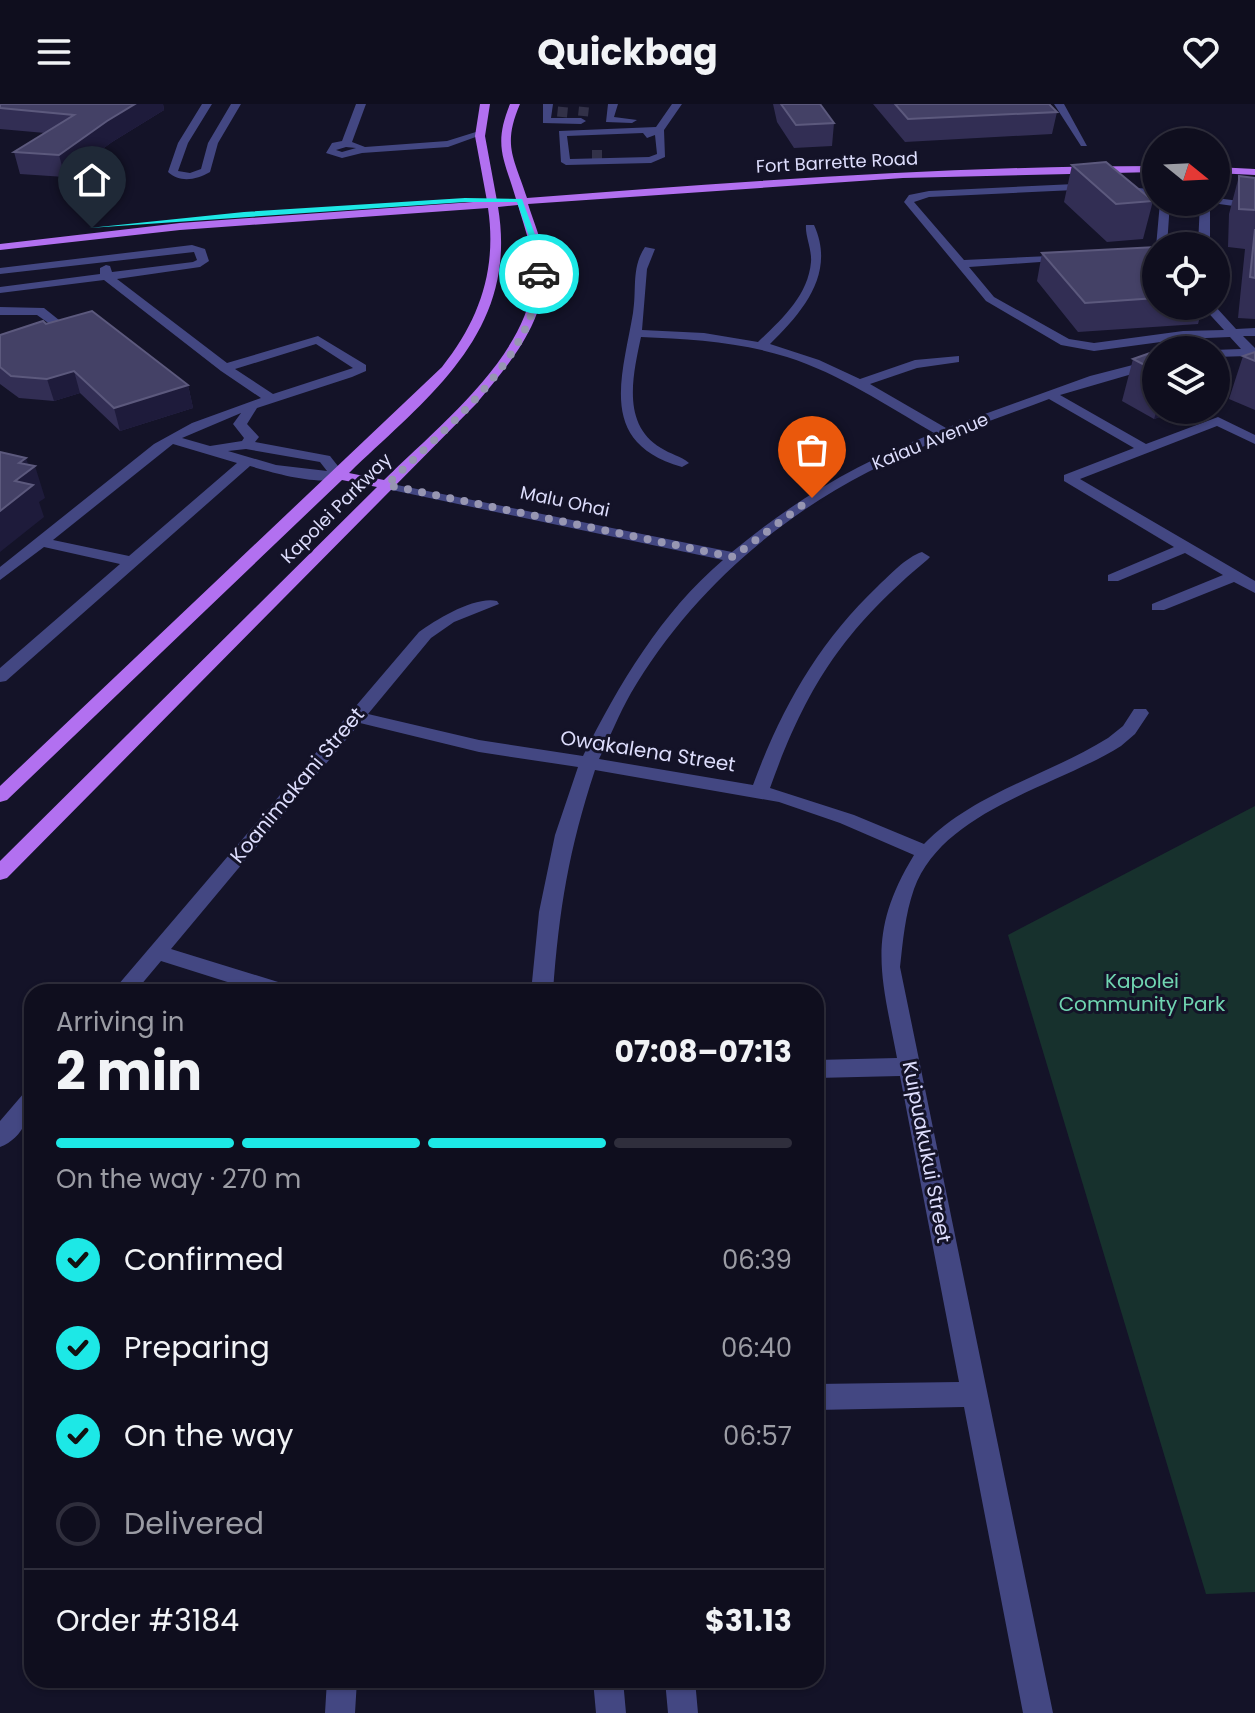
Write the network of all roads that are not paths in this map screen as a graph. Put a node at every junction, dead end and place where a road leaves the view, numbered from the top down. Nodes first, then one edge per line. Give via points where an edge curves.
1 (207, 104) edge
2 (236, 104) edge
3 (361, 104) edge
4 (485, 104) edge
5 (515, 104) edge
6 (548, 104) edge
7 (613, 104) edge
8 (677, 104) edge
9 (1059, 104) edge
10 (609, 120) junction
11 (666, 120) junction
12 (659, 130) junction
13 (479, 134) junction
14 (346, 144) junction
15 (1084, 144) dead end
16 (362, 150) junction
17 (592, 155) dead end
18 (606, 155) tunnel mouth
19 (621, 161) junction
20 (1142, 169) edge
21 (1230, 171) edge
22 (1255, 172) edge
23 (1142, 192) edge
24 (588, 196) junction
25 (520, 200) junction
26 (492, 201) junction
27 (1230, 203) edge
28 (1255, 206) edge
29 (394, 210) junction
30 (810, 227) dead end
31 (498, 228) junction
32 (531, 232) junction
33 (0, 240) edge
34 (0, 247) edge
35 (649, 249) dead end
36 (1081, 257) edge
37 (105, 258) junction
38 (960, 264) junction
39 (0, 271) edge
40 (106, 276) junction
41 (0, 290) edge
42 (0, 311) edge
43 (1221, 320) edge
44 (58, 324) edge
45 (1232, 332) junction
46 (1255, 332) edge
47 (635, 333) junction
48 (761, 346) junction
49 (1230, 354) edge
50 (1254, 355) edge
51 (955, 359) dead end
52 (1230, 359) edge
53 (1142, 366) edge
54 (225, 368) junction
55 (859, 384) junction
56 (1051, 395) junction
57 (273, 400) junction
58 (251, 408) junction
59 (944, 433) junction
60 (171, 440) junction
61 (1255, 440) edge
62 (246, 445) junction
63 (211, 448) junction
64 (1145, 449) junction
65 (245, 463) junction
66 (682, 463) dead end
67 (338, 475) junction
68 (387, 485) junction
69 (43, 542) junction
70 (1186, 547) junction
71 (733, 557) junction
72 (922, 557) dead end
73 (133, 562) junction
74 (0, 575) edge
75 (1235, 576) junction
76 (1113, 578) dead end
77 (1255, 588) edge
78 (491, 604) dead end
79 (1158, 607) dead end
80 (0, 677) edge
81 (1140, 713) dead end
82 (355, 716) junction
83 (587, 763) junction
84 (759, 792) junction
85 (0, 796) edge
86 (926, 853) junction
87 (0, 873) edge
88 (156, 952) junction
89 (130, 984) edge
90 (258, 984) edge
91 (543, 984) edge
92 (910, 1067) junction
93 (824, 1069) edge
94 (24, 1108) edge
95 (0, 1137) edge
96 (975, 1394) junction
97 (824, 1397) edge
98 (342, 1688) edge
99 (609, 1688) edge
100 (681, 1688) edge
101 (340, 1713) edge
102 (611, 1713) edge
103 (683, 1713) edge
104 (1038, 1713) edge

1 - 2 street via 183,143 174,174 206,170 213,143
3 - 14 street
4 - 13 main road, Kapolei Parkway
5 - 25 main road, Kapolei Parkway via 504,140
6 - 10 street via 546,121
7 - 10 street
8 - 11 street
9 - 15 street
10 - 11 street
11 - 12 street
12 - 17 street via 649,135 575,138 577,149
12 - 19 street via 662,155
12 - 19 street via 562,133 566,162
13 - 16 street via 448,144
13 - 26 main road, Kapolei Parkway
14 - 16 street
14 - 16 street via 329,151 342,155
18 - 19 street
20 - 24 main road, Fort Barrette Road via 954,173
21 - 22 main road
23 - 38 street via 1083,186 913,197 909,205
24 - 25 main road, Fort Barrette Road
24 - 32 main road via 550,208
25 - 26 main road, Fort Barrette Road
25 - 32 main road, Kapolei Parkway
26 - 29 main road, Fort Barrette Road
26 - 31 main road, Kapolei Parkway
26 - 33 main road, Fort Barrette Road via 218,215
27 - 28 street
29 - 31 main road via 468,212
29 - 34 main road, Fort Barrette Road via 189,224
30 - 48 street via 817,248 813,281 800,307
31 - 67 main road, Kapolei Parkway via 491,298 468,345
32 - 68 main road, Kapolei Parkway via 539,282 519,341 488,384
35 - 47 street via 641,261
36 - 38 street
37 - 39 street
37 - 40 street
37 - 40 street via 192,248 199,249 203,261
38 - 45 street via 990,299 1071,344 1094,347
40 - 41 street
40 - 54 street
42 - 44 street via 40,311
43 - 45 street
45 - 46 street
45 - 50 street
47 - 48 street via 695,335
47 - 66 street via 625,413 646,446
48 - 55 street via 816,363
49 - 50 street
50 - 52 street
51 - 55 street via 915,364
53 - 56 street, Kaiau Avenue
54 - 57 street
54 - 57 street via 318,340 362,368
55 - 59 street
56 - 59 street, Kaiau Avenue
56 - 64 street
57 - 58 street
58 - 60 street via 215,417
58 - 62 street via 240,424 252,437
59 - 71 street, Kaiau Avenue via 843,479
60 - 63 street
60 - 69 street
61 - 64 street via 1218,421
62 - 63 street
62 - 67 street via 325,459
63 - 65 street
64 - 70 street via 1069,478
65 - 67 street via 310,477
65 - 73 street
67 - 68 main road
67 - 85 main road, Kapolei Parkway
68 - 71 street, Malu Ohai
68 - 87 main road, Kapolei Parkway
69 - 73 street
69 - 74 street
70 - 75 street
70 - 76 street
71 - 83 street, Kaiau Avenue via 651,647 607,718
72 - 84 street via 871,599 825,653 787,718
73 - 80 street
75 - 77 street
75 - 79 street
78 - 82 street, Koanimakani Street via 448,619 425,635
81 - 86 street, Kuipuakukui Street via 1112,745 973,812
82 - 83 street, Owakalena Street via 479,746
82 - 88 street, Koanimakani Street
83 - 84 street, Owakalena Street
83 - 91 street, Kaiau Avenue via 558,854
84 - 86 street, Owakalena Street via 815,807
86 - 92 street, Kuipuakukui Street via 900,895 890,942
88 - 89 street, Koanimakani Street
88 - 90 street
92 - 93 street
92 - 96 street, Kuipuakukui Street
94 - 95 street
96 - 97 street
96 - 104 street, Kuipuakukui Street
98 - 101 street
99 - 102 street
100 - 103 street

